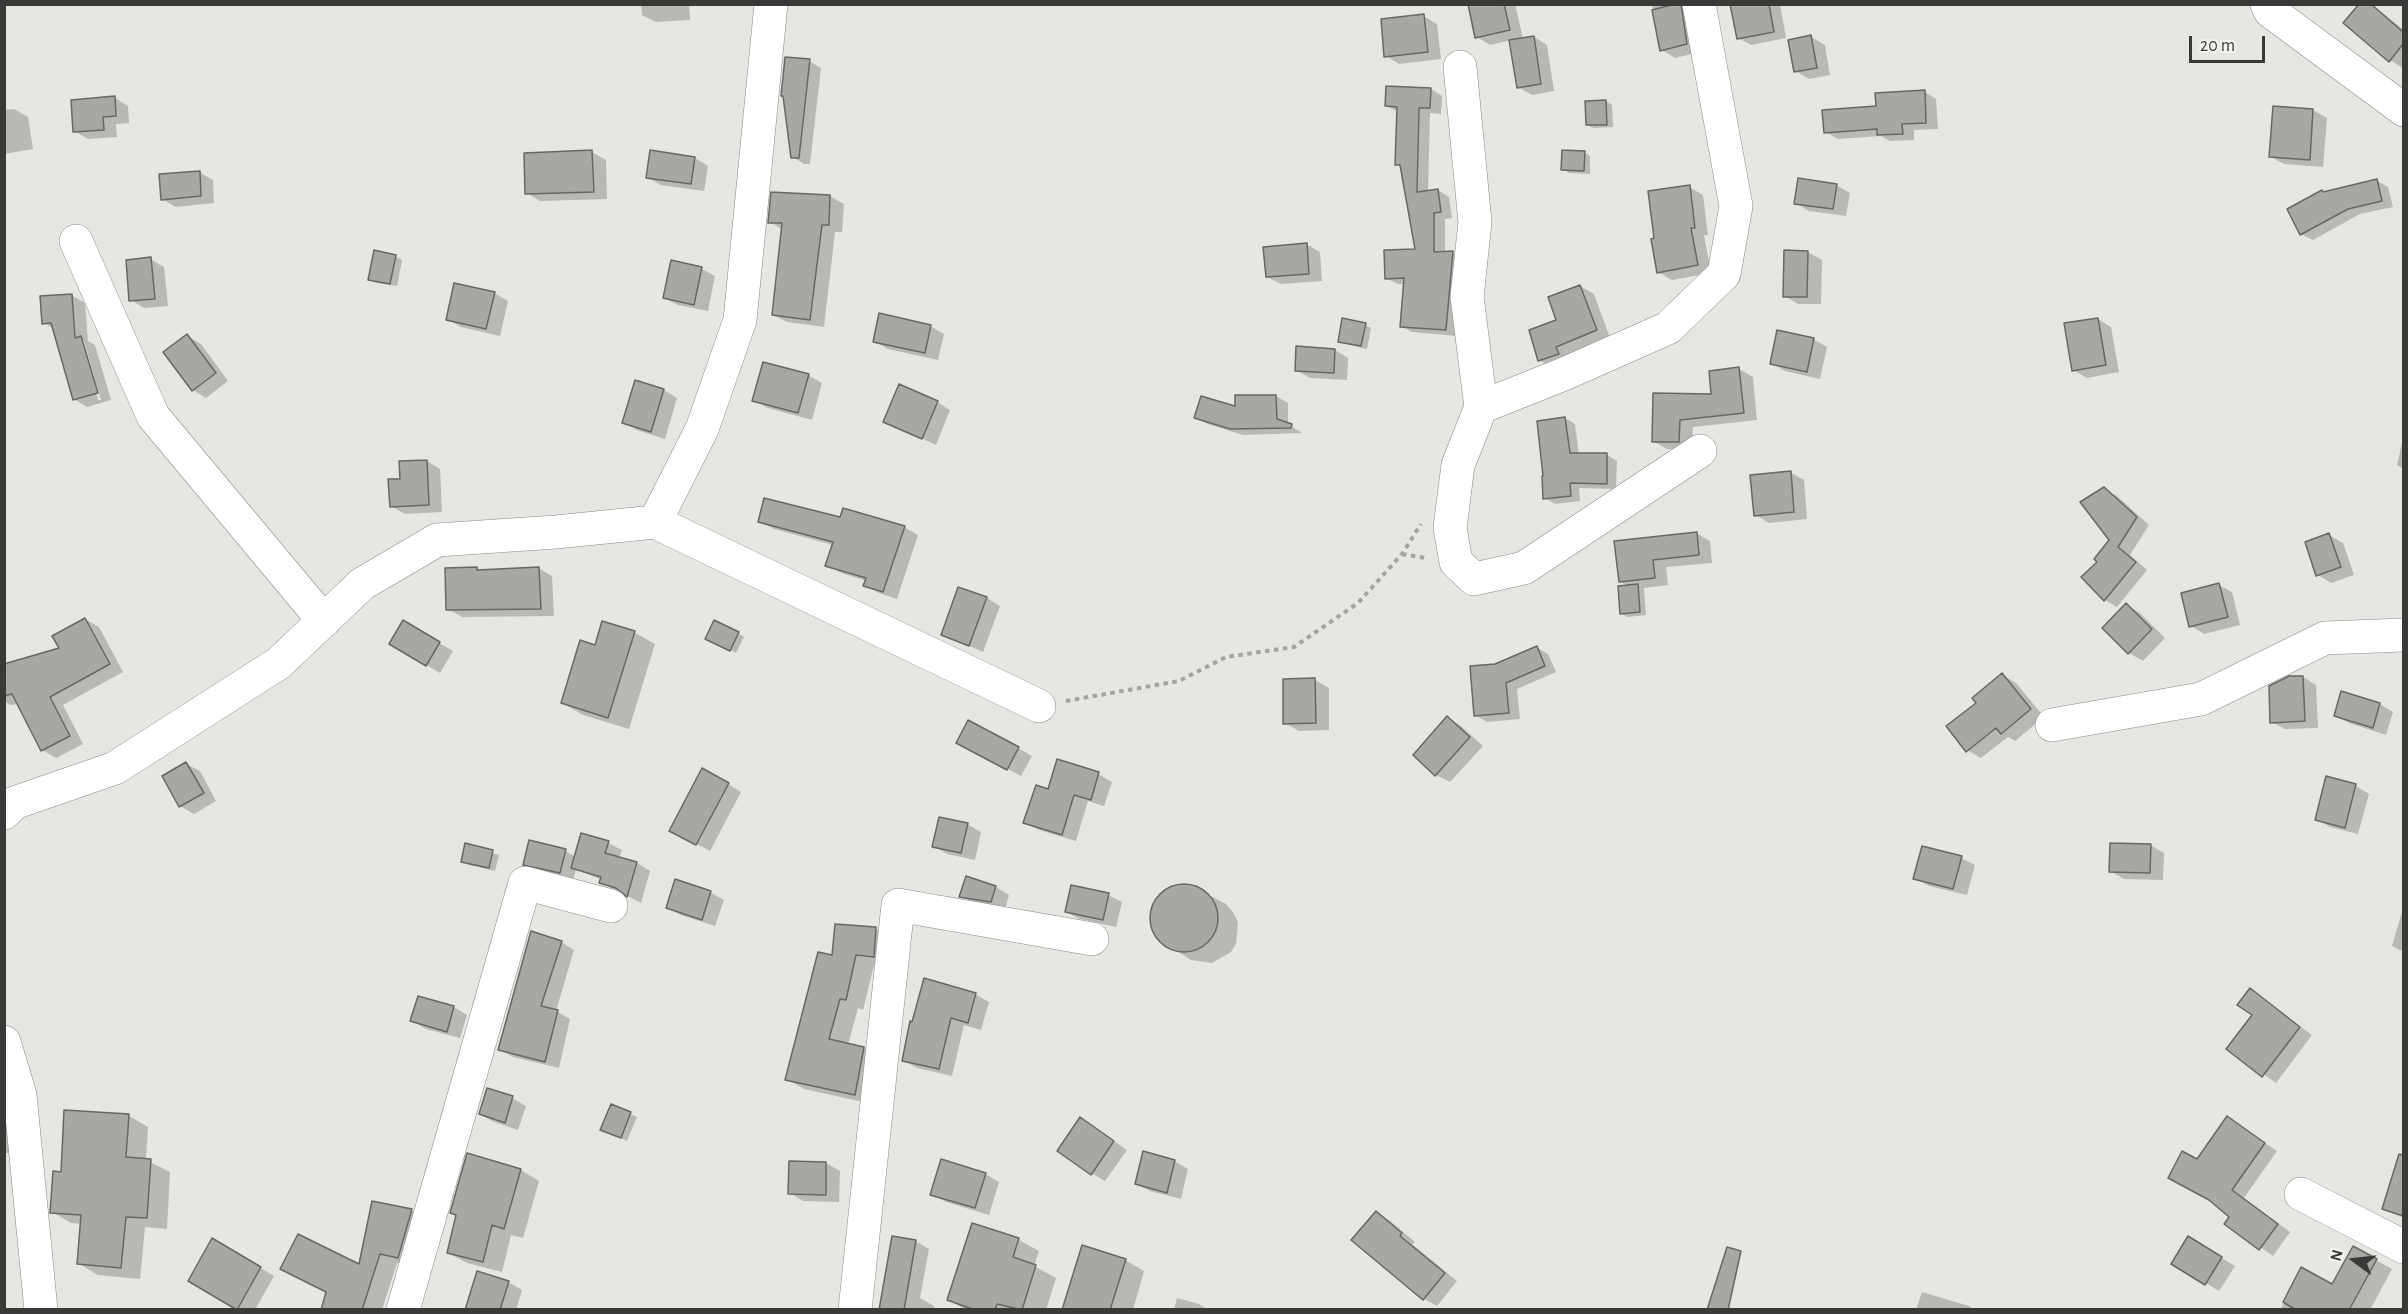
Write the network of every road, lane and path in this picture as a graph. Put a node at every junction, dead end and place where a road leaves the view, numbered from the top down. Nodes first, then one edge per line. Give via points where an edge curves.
1 (771, 4) edge
2 (1699, 4) edge
3 (2267, 4) edge
4 (1460, 67) dead end
5 (2403, 111) edge
6 (76, 241) dead end
7 (1481, 407) junction
8 (1700, 451) dead end
9 (1427, 514) dead end
10 (655, 522) junction
11 (324, 621) junction
12 (2403, 635) edge
13 (1038, 706) joint
14 (2052, 725) dead end
15 (4, 813) edge
16 (611, 906) dead end
17 (1092, 939) dead end
18 (4, 1042) edge
19 (2301, 1194) dead end
20 (2403, 1247) edge
21 (41, 1310) edge
22 (403, 1310) edge
23 (855, 1310) edge

1 - 10 street via 740,320 702,429
2 - 7 street via 1736,206 1724,274 1668,328
3 - 5 street via 2270,11
4 - 7 street via 1475,222 1467,297
6 - 11 street via 153,416
7 - 8 street via 1458,465 1450,528 1456,562 1474,579 1524,568
9 - 13 path via 1402,554 1358,603 1294,647 1226,657 1179,681
10 - 11 street via 437,540 362,584
10 - 13 street
11 - 15 street via 279,663 115,768 14,803
12 - 14 street via 2325,638 2201,699
16 - 22 street via 525,883
17 - 23 street via 898,905
18 - 21 street via 20,1095
19 - 20 street

